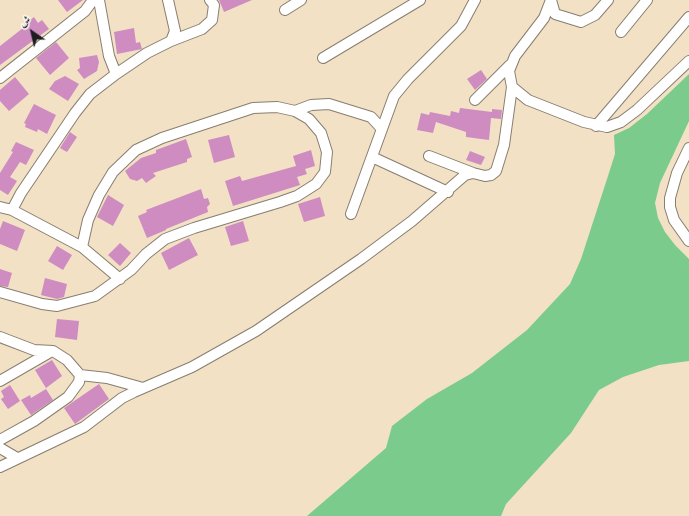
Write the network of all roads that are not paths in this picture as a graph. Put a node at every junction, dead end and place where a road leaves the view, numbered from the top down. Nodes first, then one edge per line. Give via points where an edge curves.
1 (93, 0) edge
2 (99, 0) edge
3 (168, 0) edge
4 (210, 0) edge
5 (301, 0) edge
6 (420, 0) edge
7 (475, 0) edge
8 (551, 0) edge
9 (608, 0) edge
10 (647, 0) edge
11 (285, 10) dead end
12 (689, 17) edge
13 (621, 32) dead end
14 (171, 41) junction
15 (323, 58) dead end
16 (689, 61) edge
17 (510, 65) junction
18 (116, 74) junction
19 (0, 78) edge
20 (512, 87) junction
21 (475, 100) dead end
22 (295, 111) junction
23 (596, 126) junction
24 (382, 129) junction
25 (689, 148) edge
26 (428, 156) dead end
27 (372, 157) junction
28 (473, 173) junction
29 (448, 192) junction
30 (0, 207) edge
31 (12, 210) junction
32 (351, 214) dead end
33 (689, 241) edge
34 (82, 247) junction
35 (120, 279) junction
36 (0, 292) edge
37 (0, 337) edge
38 (53, 351) junction
39 (80, 375) junction
40 (0, 381) edge
41 (143, 388) junction
42 (0, 440) edge
43 (0, 448) edge
44 (17, 458) junction
45 (0, 467) edge

1 - 19 street via 85,11
2 - 18 street via 109,56
3 - 14 street via 175,31
4 - 14 street via 214,5 212,20 202,29
5 - 11 street
6 - 15 street
7 - 24 street via 461,26 394,96
8 - 9 street via 555,14 567,20 581,22 595,15
8 - 17 street via 544,18
10 - 13 street
12 - 23 street
14 - 18 street via 147,53
16 - 23 street via 621,122 607,127
17 - 20 street
17 - 21 street
18 - 31 street via 90,94 75,112
20 - 23 street via 528,100
20 - 28 street via 504,145 496,171 485,176
22 - 24 street via 311,105 329,104 371,117
22 - 34 street via 277,107 253,108 162,138 136,150 113,172 99,195 88,220
22 - 35 street via 309,119 321,133 327,152 325,172 316,184 297,196 165,239
24 - 27 street
25 - 33 street via 677,174 670,207 674,220
26 - 28 street
27 - 29 street
27 - 32 street
28 - 29 street via 465,176
29 - 41 street via 361,259 256,331 192,367
30 - 31 street
31 - 34 street
34 - 35 street
35 - 36 street via 95,296 57,306
37 - 38 street via 34,350
38 - 39 street via 67,360
38 - 40 street
39 - 41 street via 107,378
39 - 42 street via 79,382 68,396 34,421
41 - 44 street via 122,398 84,427
43 - 44 street
44 - 45 street

